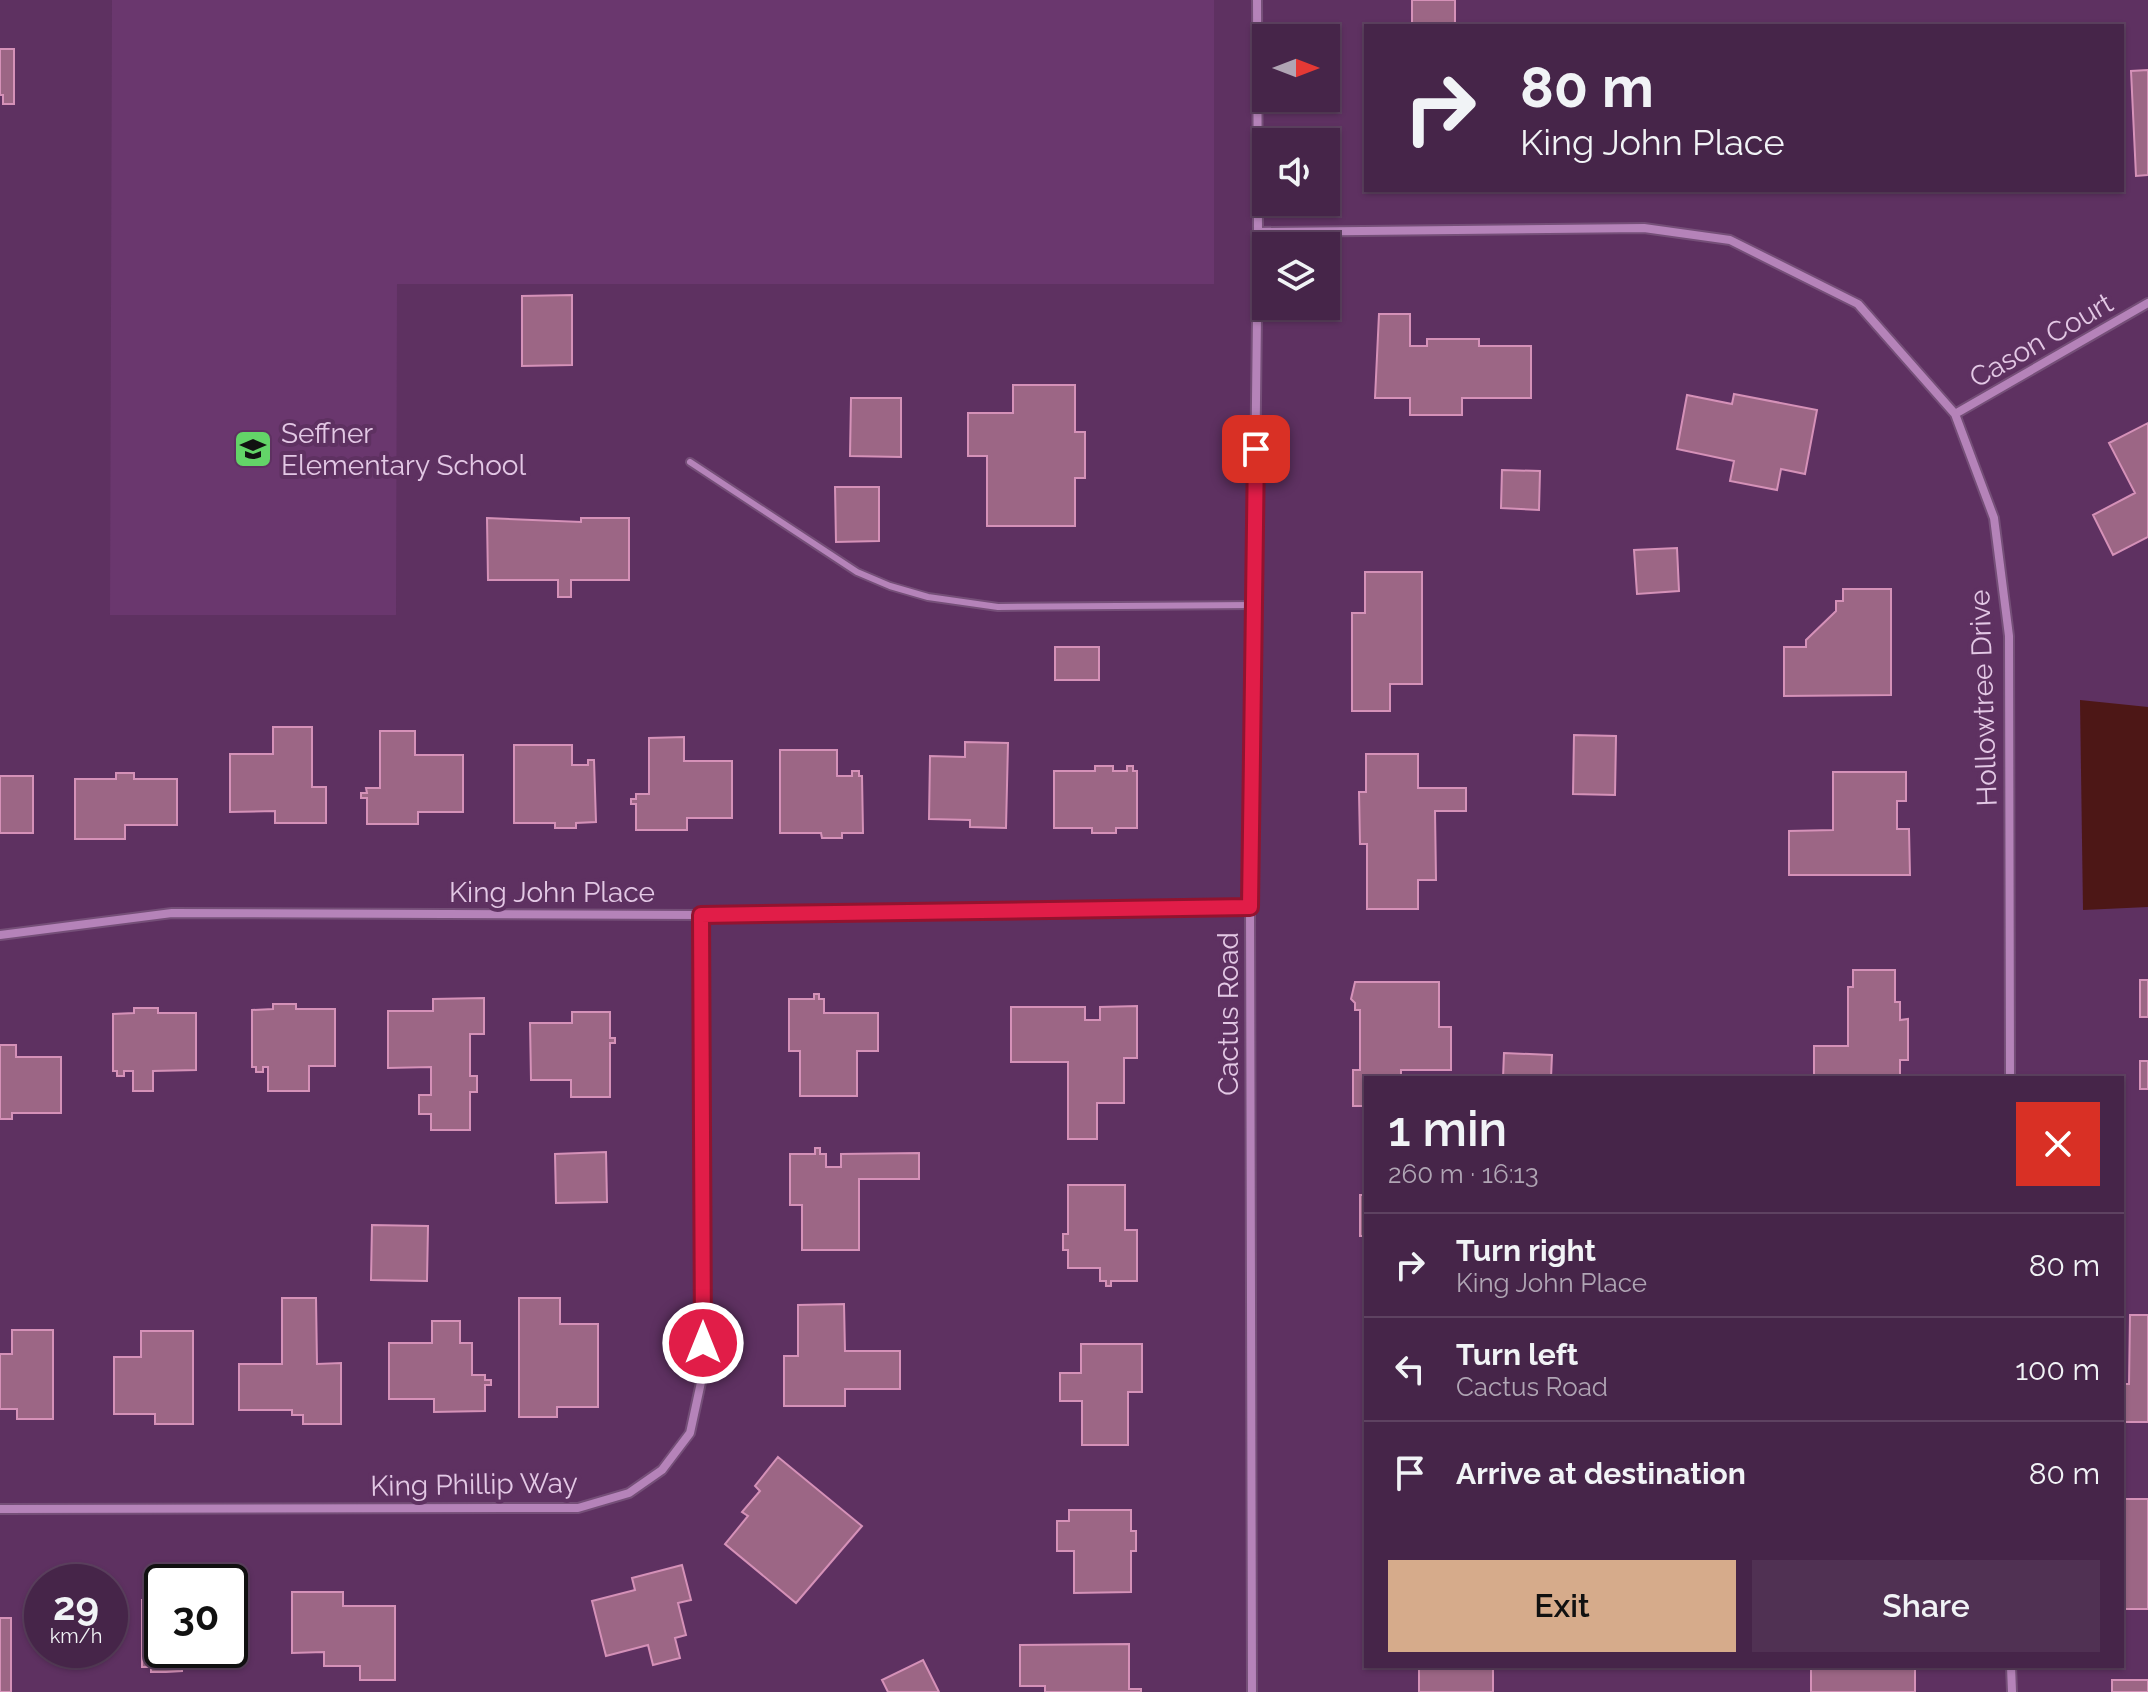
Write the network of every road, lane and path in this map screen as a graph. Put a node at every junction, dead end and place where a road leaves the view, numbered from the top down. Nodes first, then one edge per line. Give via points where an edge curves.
1 (1257, 0) edge
2 (1258, 232) joint
3 (2148, 303) edge
4 (1257, 320) edge
5 (1955, 414) junction
6 (690, 462) dead end
7 (1254, 605) junction
8 (1250, 907) junction
9 (701, 915) junction
10 (0, 935) edge
11 (2010, 1076) edge
12 (0, 1509) edge
13 (2011, 1668) edge
14 (1252, 1692) edge
15 (2012, 1692) edge

1 - 2 street, Cactus Road
2 - 5 street, Hollowtree Drive via 1644,228 1730,240 1858,304
3 - 5 street, Cason Court
4 - 7 street, Cactus Road
5 - 11 street, Hollowtree Drive via 1994,518 2009,636
6 - 7 lane via 857,572 928,597 998,607
7 - 8 street, Cactus Road
8 - 9 street, King John Place
8 - 14 street, Cactus Road
9 - 10 street, King John Place via 172,913
9 - 12 street, King Phillip Way via 703,1373 690,1433 662,1470 629,1493 578,1508
13 - 15 street

